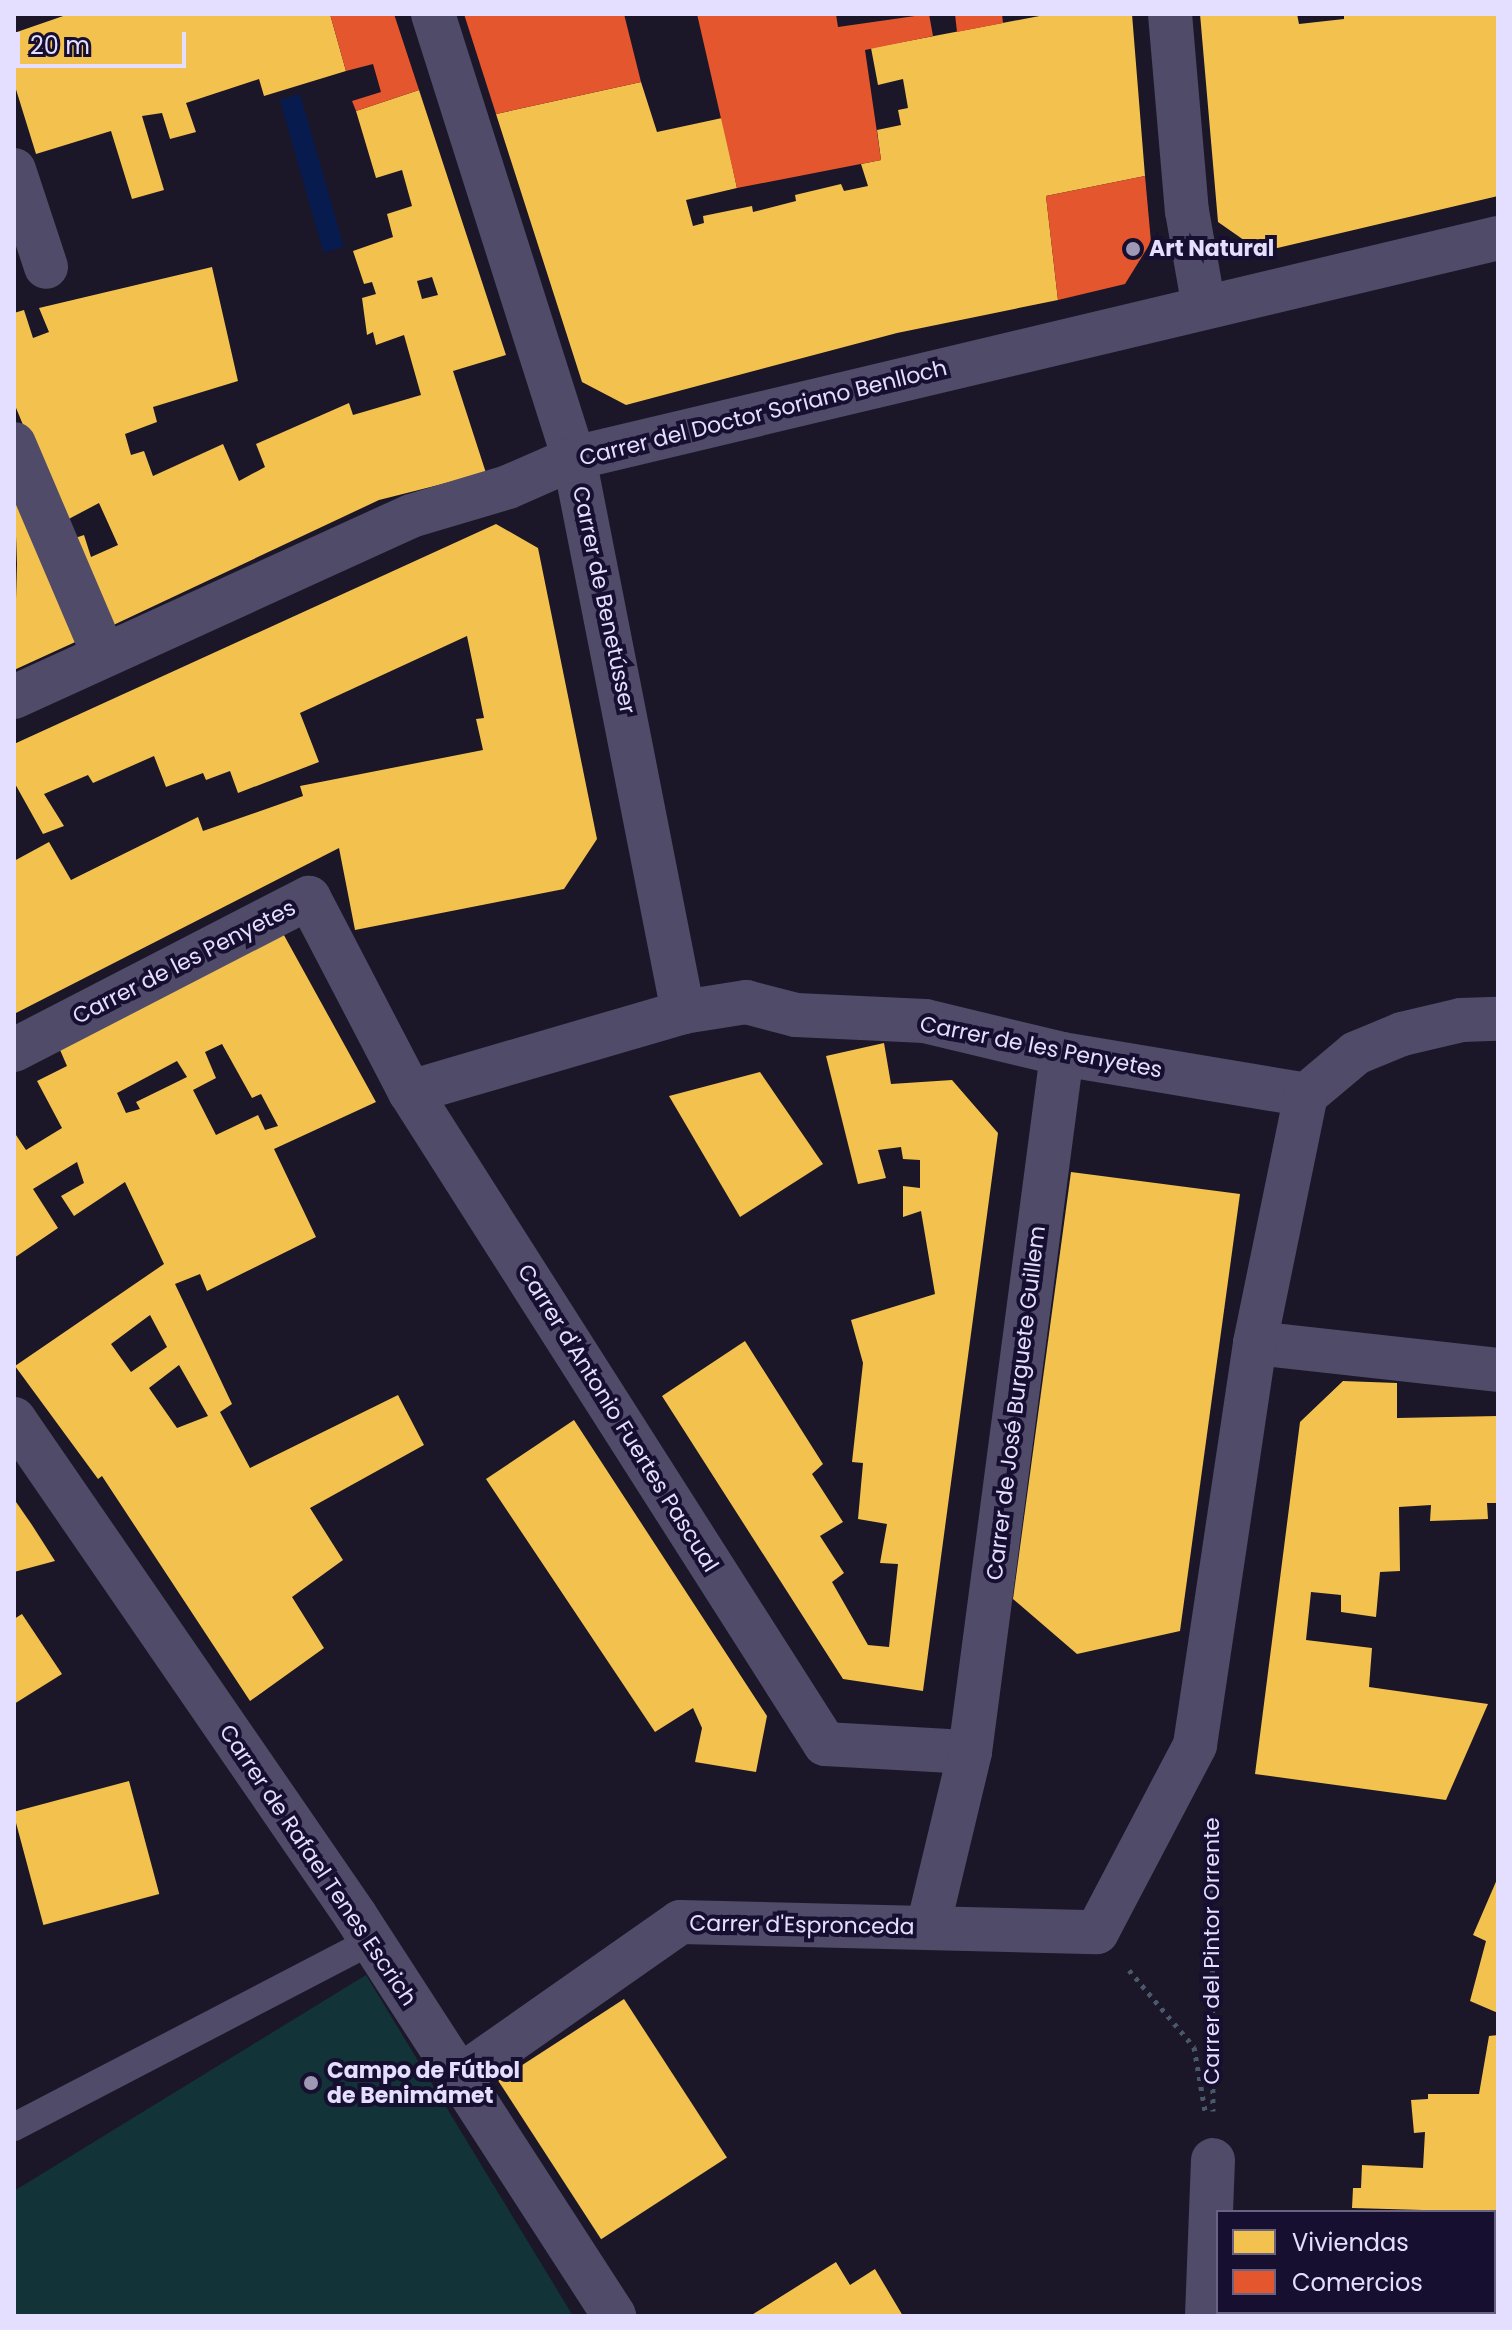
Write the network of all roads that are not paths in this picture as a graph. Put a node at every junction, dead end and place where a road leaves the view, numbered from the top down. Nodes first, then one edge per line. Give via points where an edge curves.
1 (433, 14) edge
2 (1170, 14) edge
3 (14, 170) edge
4 (1498, 238) edge
5 (46, 267) dead end
6 (1204, 307) junction
7 (14, 444) edge
8 (574, 458) junction
9 (103, 653) junction
10 (14, 697) edge
11 (683, 1012) junction
12 (1498, 1019) edge
13 (14, 1050) edge
14 (1062, 1054) junction
15 (410, 1092) junction
16 (1306, 1095) junction
17 (1255, 1343) junction
18 (1498, 1370) edge
19 (14, 1419) edge
20 (970, 1752) junction
21 (928, 1927) junction
22 (372, 1941) junction
23 (459, 2077) junction
24 (14, 2127) edge
25 (1213, 2160) road end
26 (614, 2316) edge
27 (1207, 2316) edge

1 - 8 street, Carrer de Benetússer
2 - 6 street via 1187,211
3 - 5 street
4 - 6 street, Carrer del Doctor Soriano Benlloch
6 - 8 street, Carrer del Doctor Soriano Benlloch
7 - 9 street
8 - 9 street, Carrer del Doctor Soriano Benlloch via 508,487 411,516
8 - 11 street, Carrer de Benetússer
9 - 10 street, Carrer del Doctor Soriano Benlloch
11 - 14 street, Carrer de les Penyetes via 746,1002 796,1015 925,1021
11 - 15 street, Carrer de les Penyetes
12 - 16 street via 1461,1020 1402,1034 1356,1053
13 - 15 street, Carrer de les Penyetes via 309,898
14 - 16 street, Carrer de les Penyetes
14 - 20 street, Carrer de José Burguete Guillem
15 - 20 street, Carrer d'Antonio Fuertes Pascual via 825,1744
16 - 17 street
17 - 18 street
17 - 21 street, Carrer d'Espronceda via 1195,1745 1097,1932
19 - 22 street, Carrer de Rafael Tenes Escrich
20 - 21 street, Carrer de José Burguete Guillem
21 - 23 street, Carrer d'Espronceda via 680,1922
22 - 23 street, Carrer de Rafael Tenes Escrich
22 - 24 lane
23 - 26 street, Carrer de Rafael Tenes Escrich
25 - 27 street

